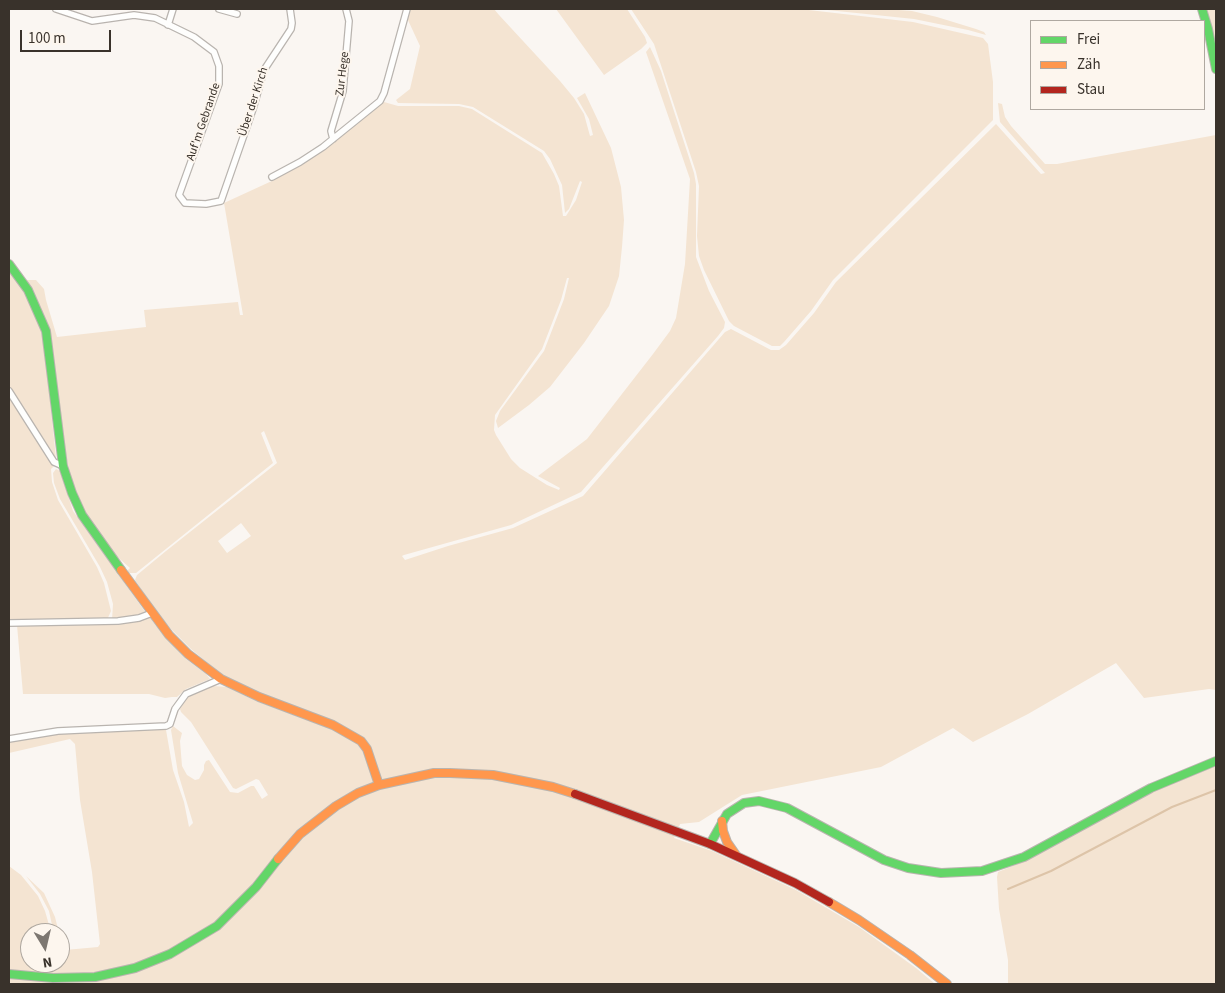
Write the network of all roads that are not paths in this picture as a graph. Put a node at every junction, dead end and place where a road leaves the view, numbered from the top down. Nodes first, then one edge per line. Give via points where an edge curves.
1 (56, 9) edge
2 (173, 9) edge
3 (219, 9) edge
4 (290, 9) edge
5 (346, 9) edge
6 (407, 9) edge
7 (1202, 9) edge
8 (237, 14) dead end
9 (168, 25) junction
10 (1216, 69) edge
11 (333, 139) junction
12 (272, 177) dead end
13 (222, 201) joint
14 (9, 264) edge
15 (9, 391) edge
16 (63, 466) junction
17 (152, 613) junction
18 (9, 623) edge
19 (221, 679) junction
20 (9, 739) edge
21 (1216, 761) edge
22 (379, 785) junction
23 (722, 821) junction
24 (710, 844) junction
25 (736, 856) junction
26 (9, 974) edge
27 (948, 984) edge

1 - 9 street, Auf'm Gebrande via 86,20 140,15
2 - 9 street
3 - 8 street
4 - 13 street, Über der Kirch via 292,29 264,70
5 - 11 street, Zur Hege via 349,21 343,91 331,131
6 - 11 street via 380,101
7 - 10 street
9 - 13 street, Auf'm Gebrande via 209,47 219,66 219,84 179,195 185,203
11 - 12 street
14 - 16 street via 28,290 46,331
15 - 16 street via 54,462
16 - 17 street via 82,515
17 - 18 street via 109,622
17 - 19 street via 188,654
19 - 20 street via 186,694 166,726 58,731
19 - 22 street via 333,725 361,741 367,749
21 - 23 street via 1151,788 1024,857 964,874 925,872 884,860 786,808 768,802 744,803
22 - 24 street via 434,773 493,775 590,798
22 - 26 street via 336,806 300,834 217,926 170,954 135,968 95,977
23 - 24 street
23 - 25 street via 727,842
24 - 25 street
25 - 27 street via 795,883 859,920

